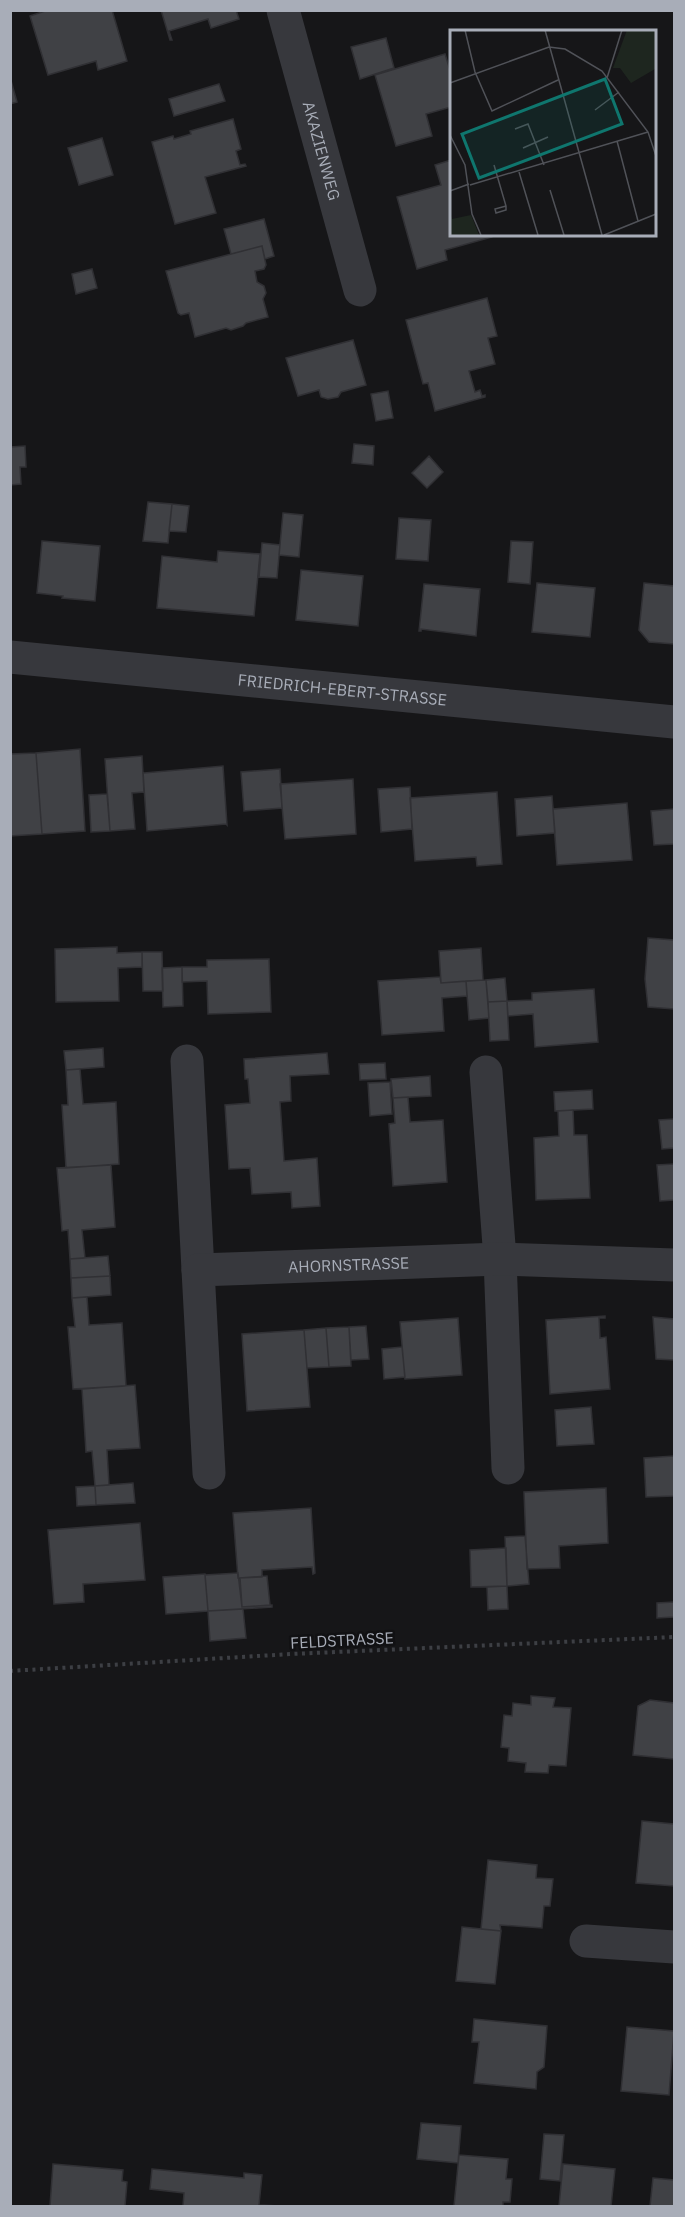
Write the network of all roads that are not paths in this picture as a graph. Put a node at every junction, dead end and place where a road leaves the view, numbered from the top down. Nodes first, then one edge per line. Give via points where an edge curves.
1 (283, 10) edge
2 (360, 290) dead end
3 (10, 657) edge
4 (675, 722) edge
5 (187, 1061) dead end
6 (486, 1072) dead end
7 (500, 1259) junction
8 (675, 1265) edge
9 (198, 1270) junction
10 (508, 1468) dead end
11 (209, 1473) dead end
12 (586, 1941) dead end
13 (675, 1947) edge

1 - 2 street, AKAZIENWEG
3 - 4 street, FRIEDRICH-EBERT-STRASSE
5 - 9 street
6 - 7 street
7 - 8 street, AHORNSTRASSE
7 - 9 street, AHORNSTRASSE
7 - 10 street
9 - 11 street
12 - 13 street

